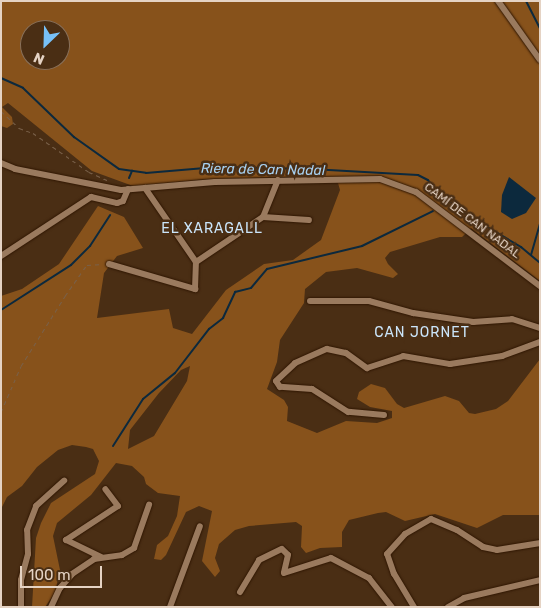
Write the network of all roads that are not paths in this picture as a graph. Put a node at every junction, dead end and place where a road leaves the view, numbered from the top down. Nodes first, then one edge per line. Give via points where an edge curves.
1 (498, 1) edge
2 (540, 60) edge
3 (1, 163) edge
4 (278, 180) junction
5 (144, 188) junction
6 (128, 189) junction
7 (263, 217) junction
8 (309, 220) dead end
9 (1, 256) edge
10 (196, 262) junction
11 (109, 264) road end
12 (540, 286) edge
13 (310, 301) dead end
14 (540, 328) edge
15 (540, 342) edge
16 (384, 414) dead end
17 (64, 481) dead end
18 (105, 489) dead end
19 (149, 506) dead end
20 (200, 526) dead end
21 (540, 543) edge
22 (102, 558) junction
23 (540, 580) edge
24 (240, 592) dead end
25 (21, 607) edge
26 (51, 607) edge
27 (170, 607) edge
28 (392, 607) edge
29 (414, 607) edge
30 (448, 607) edge

1 - 2 street
3 - 6 street, CAMÍ DE CAN NADAL via 15,169
4 - 5 street, CAMÍ DE CAN NADAL
4 - 7 street
4 - 12 street, CAMÍ DE CAN NADAL via 380,180 416,192
5 - 6 street, CAMÍ DE CAN NADAL
5 - 10 street
6 - 9 street via 123,201 117,203 91,197
7 - 8 street
7 - 10 street
10 - 11 street via 195,289
13 - 14 street via 369,301 464,321 512,319
15 - 16 street via 502,356 450,364 403,356 366,368 346,353 327,349 295,363 276,381 280,387 312,388 348,412
17 - 25 street via 36,506 27,530 28,554 21,580
18 - 22 street via 118,506 66,540
19 - 22 street via 134,548 122,555
20 - 27 street
21 - 29 street via 497,550 483,547 458,530 431,519 405,534 387,554 394,574
22 - 26 street via 94,559 72,574 60,588
23 - 30 street via 464,598
24 - 28 street via 259,560 282,549 288,555 284,573 331,558 369,578

